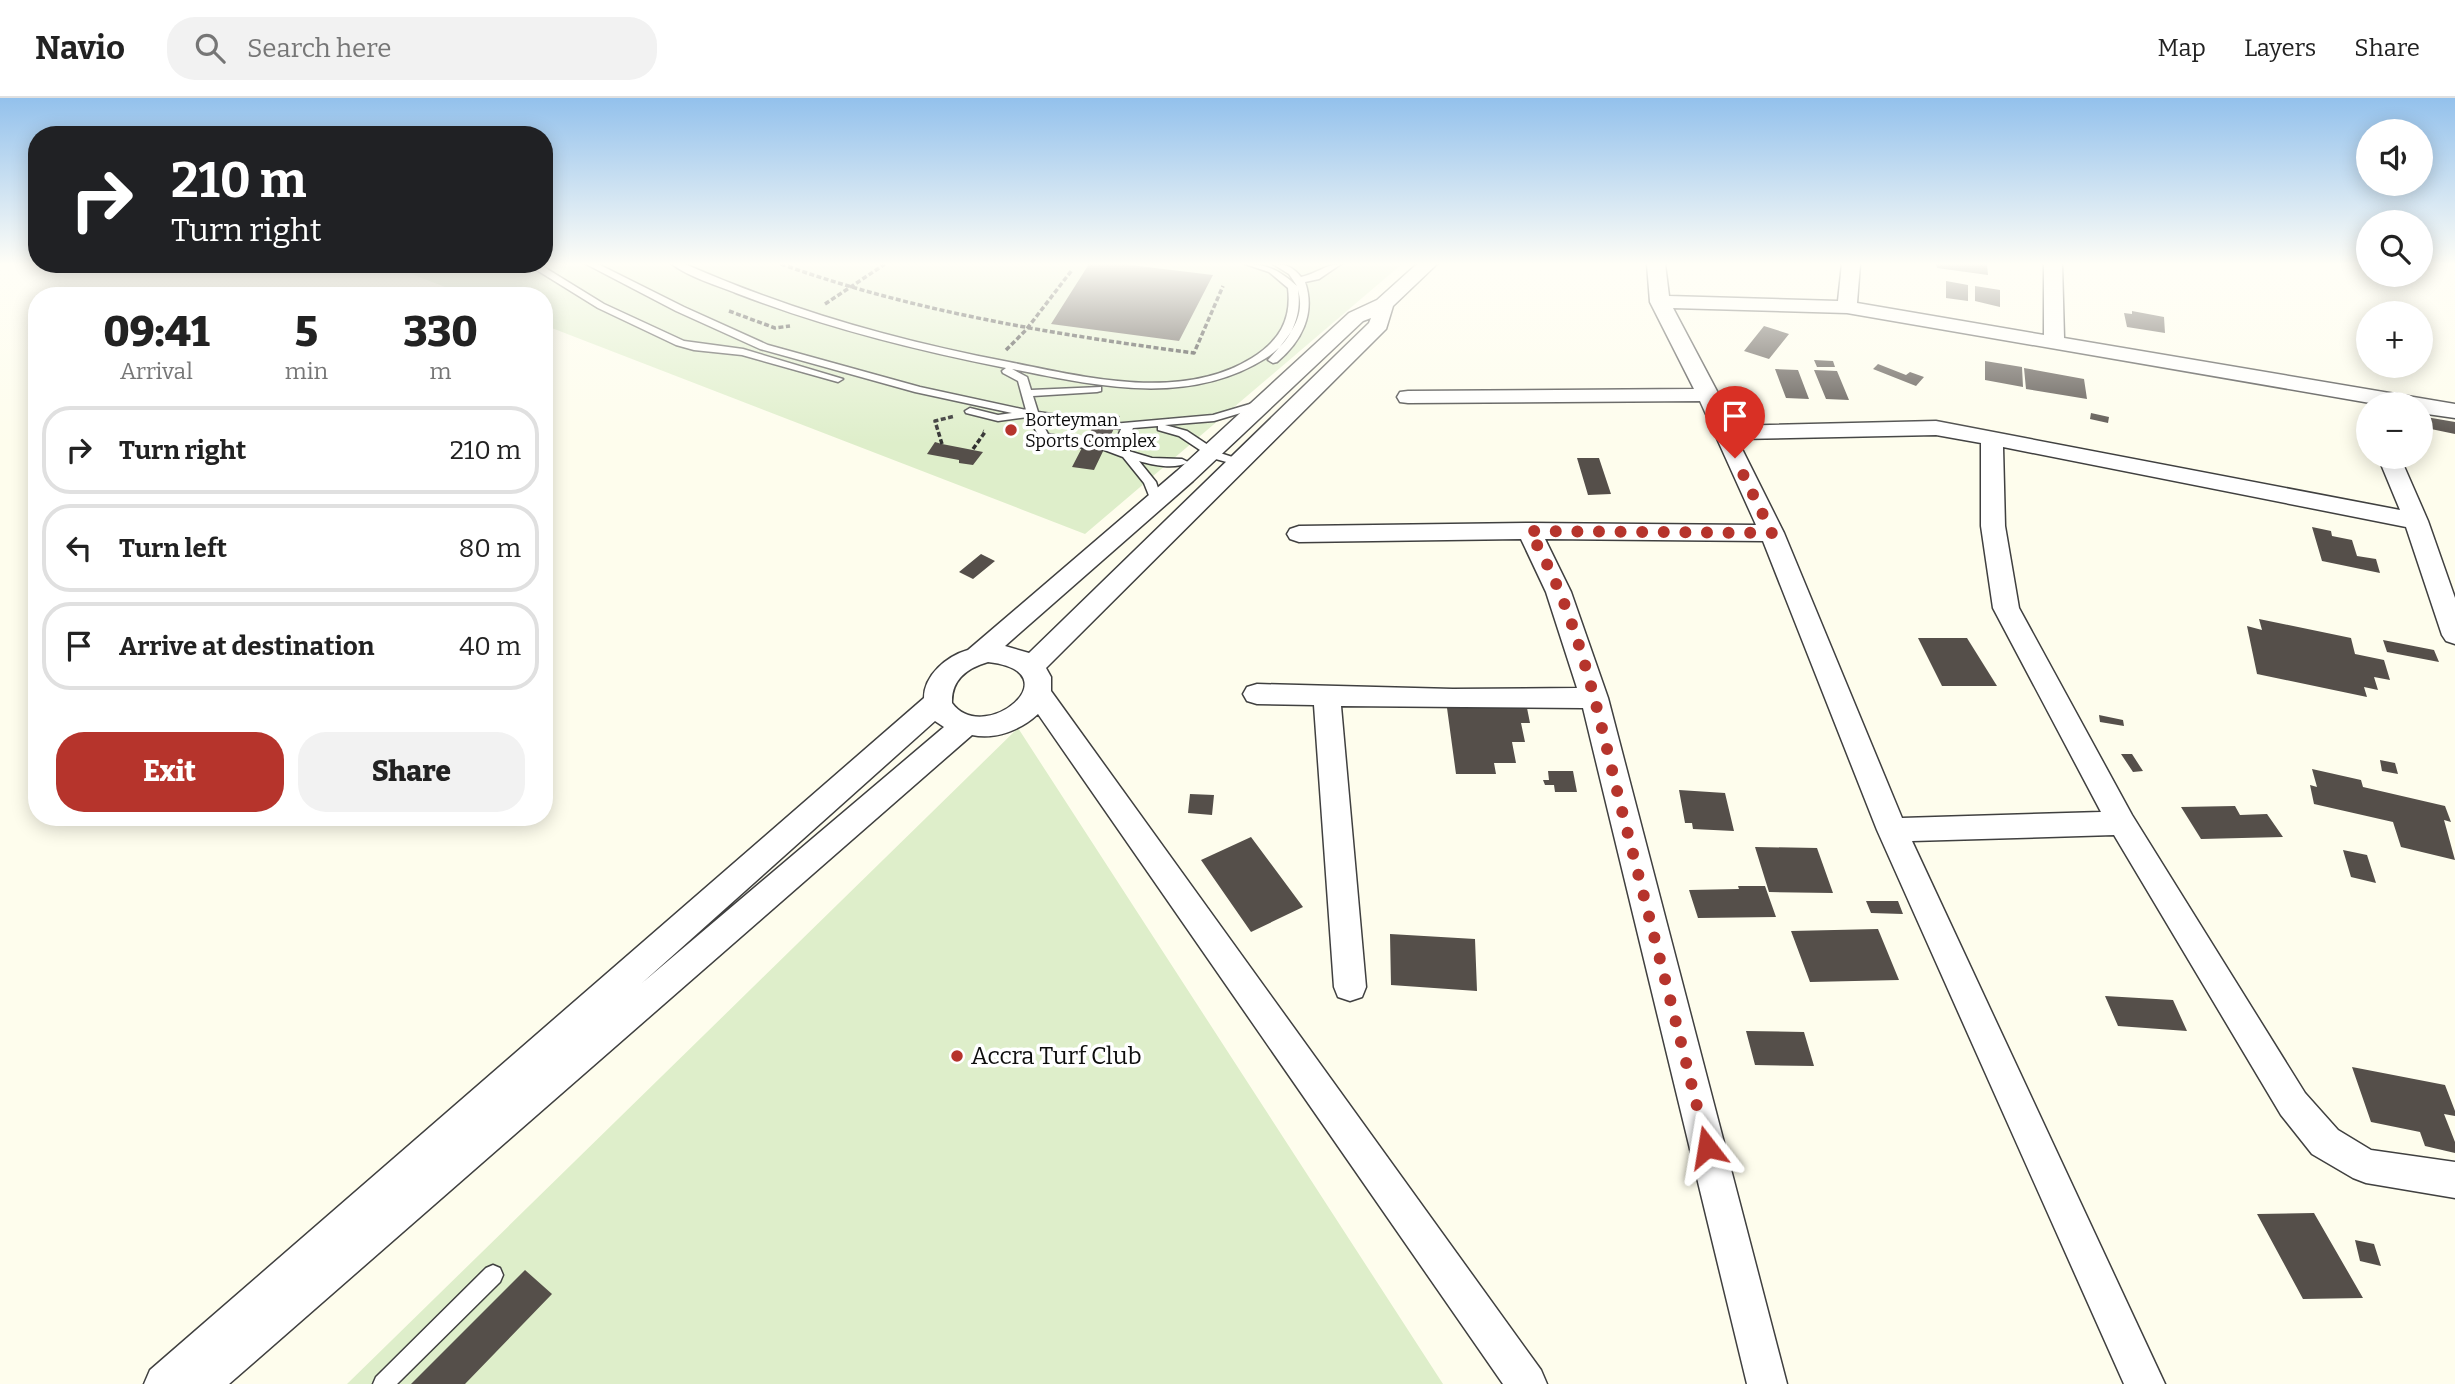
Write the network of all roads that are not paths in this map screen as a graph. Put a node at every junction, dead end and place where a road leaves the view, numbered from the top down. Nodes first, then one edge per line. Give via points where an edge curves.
1 (639, 324) edge
2 (713, 324) edge
3 (816, 324) edge
4 (833, 324) edge
5 (1291, 324) edge
6 (1300, 324) edge
7 (1349, 324) edge
8 (1379, 324) edge
9 (1671, 324) edge
10 (1951, 324) edge
11 (2054, 324) edge
12 (748, 340) junction
13 (2054, 341) junction
14 (731, 350) junction
15 (1037, 372) junction
16 (1028, 393) junction
17 (1708, 395) junction
18 (1408, 397) dead end
19 (2356, 400) edge
20 (1265, 403) junction
21 (1053, 405) junction
22 (2433, 408) edge
23 (2455, 411) edge
24 (1034, 415) junction
25 (1095, 423) dead end
26 (1147, 425) junction
27 (1723, 433) junction
28 (1992, 438) junction
29 (1084, 445) dead end
30 (1116, 452) junction
31 (1210, 453) junction
32 (1182, 461) dead end
33 (1241, 463) junction
34 (2394, 469) edge
35 (1156, 500) junction
36 (2416, 521) junction
37 (1529, 531) junction
38 (1772, 533) junction
39 (1299, 534) dead end
40 (2455, 635) edge
41 (978, 654) junction
42 (1036, 680) junction
43 (1257, 694) dead end
44 (1327, 696) junction
45 (1594, 698) junction
46 (938, 702) junction
47 (966, 724) junction
48 (2122, 822) junction
49 (1892, 830) junction
50 (1350, 987) dead end
51 (2455, 1180) edge
52 (493, 1275) dead end
53 (164, 1384) edge
54 (199, 1384) edge
55 (383, 1384) edge
56 (1527, 1384) edge
57 (1768, 1384) edge
58 (2144, 1384) edge

1 - 14 lane via 695,348
2 - 12 lane
3 - 16 lane via 904,350 1013,372 1023,379
4 - 15 lane
5 - 15 lane via 1282,340 1262,358 1219,376 1161,385
6 - 21 lane via 1298,334 1264,367 1217,384 1185,390 1081,388
7 - 20 street
8 - 33 street
9 - 17 street
10 - 13 street
11 - 13 street
12 - 14 lane
12 - 24 lane via 882,381
13 - 19 street
14 - 24 lane via 998,418
15 - 21 lane
16 - 21 lane
16 - 24 lane
17 - 18 street
17 - 27 street
20 - 26 lane via 1214,418
20 - 31 street
21 - 24 lane
21 - 25 lane
22 - 23 street
24 - 29 lane via 1044,436
26 - 30 lane via 1122,426
26 - 31 lane via 1177,430
27 - 28 street via 1937,428
27 - 38 street
28 - 36 street
28 - 48 street via 1993,526 2006,608
30 - 32 lane via 1152,461
30 - 35 lane via 1150,482
31 - 33 lane
31 - 35 street
33 - 42 street
34 - 36 street
35 - 41 street
36 - 40 street
37 - 38 street
37 - 39 street
37 - 45 street via 1568,613
38 - 49 street
41 - 42 street via 1009,654
41 - 46 street via 941,679
42 - 47 street via 1024,714 1011,721
42 - 56 street
43 - 44 street
44 - 45 street
44 - 50 street
45 - 57 street
46 - 47 street via 945,713
46 - 53 street
47 - 54 street
48 - 49 street
48 - 51 street via 2293,1104 2325,1142 2366,1166
49 - 58 street
52 - 55 lane

